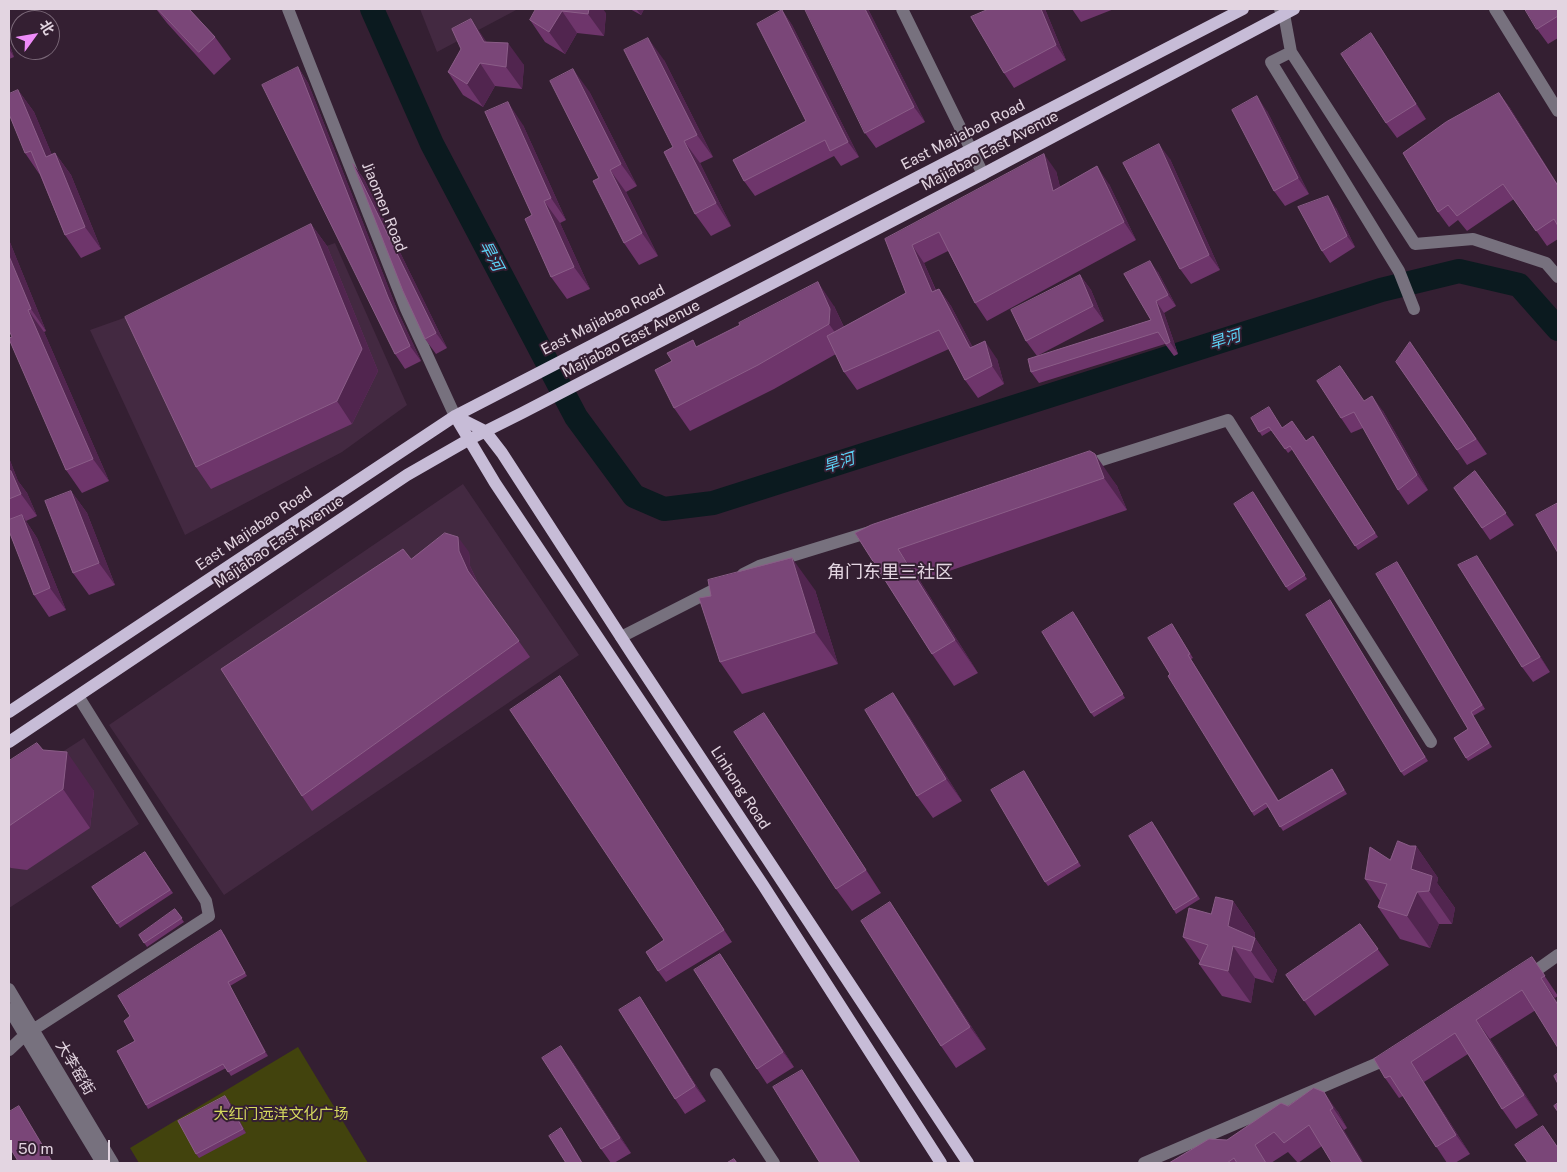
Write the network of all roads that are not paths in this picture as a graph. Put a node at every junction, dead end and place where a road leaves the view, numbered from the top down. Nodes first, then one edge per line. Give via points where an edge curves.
1 (288, 9) edge
2 (902, 9) edge
3 (1242, 9) edge
4 (1494, 9) edge
5 (1286, 11) edge
6 (1291, 52) junction
7 (1558, 110) edge
8 (971, 150) junction
9 (983, 174) junction
10 (1558, 277) edge
11 (1414, 309) dead end
12 (455, 416) junction
13 (485, 432) junction
14 (468, 440) junction
15 (1070, 470) edge
16 (882, 529) edge
17 (620, 637) junction
18 (78, 696) junction
19 (9, 712) edge
20 (9, 742) edge
21 (1431, 742) dead end
22 (1558, 955) edge
23 (1515, 984) edge
24 (9, 989) edge
25 (9, 1009) edge
26 (29, 1033) junction
27 (1406, 1049) edge
28 (9, 1050) edge
29 (716, 1074) dead end
30 (102, 1163) edge
31 (113, 1163) edge
32 (774, 1163) edge
33 (941, 1163) edge
34 (968, 1163) edge
35 (1144, 1163) edge

1 - 12 street, Jiaomen Road via 406,308
2 - 8 street
3 - 8 main road, East Majiabao Road
4 - 7 street
5 - 6 street
5 - 9 main road, Majiabao East Avenue
6 - 10 street via 1415,244 1473,239 1546,263
6 - 11 street via 1271,62 1399,271
8 - 9 street
8 - 12 main road, East Majiabao Road
9 - 13 main road, Majiabao East Avenue
12 - 13 main road
12 - 14 main road
12 - 19 main road, East Majiabao Road
13 - 14 main road, Majiabao East Avenue
13 - 17 main road, Linhong Road via 502,453
14 - 18 main road, Majiabao East Avenue via 407,475
14 - 33 main road via 763,885
15 - 21 street via 1228,420
16 - 17 street via 758,566
17 - 34 main road, Linhong Road
18 - 20 main road, Majiabao East Avenue
18 - 26 street via 206,901 210,916
22 - 23 street
24 - 26 street, 大李窑街
25 - 26 street, 大李窑街
26 - 28 street
26 - 30 street, 大李窑街
26 - 31 street, 大李窑街
27 - 35 street
29 - 32 street

